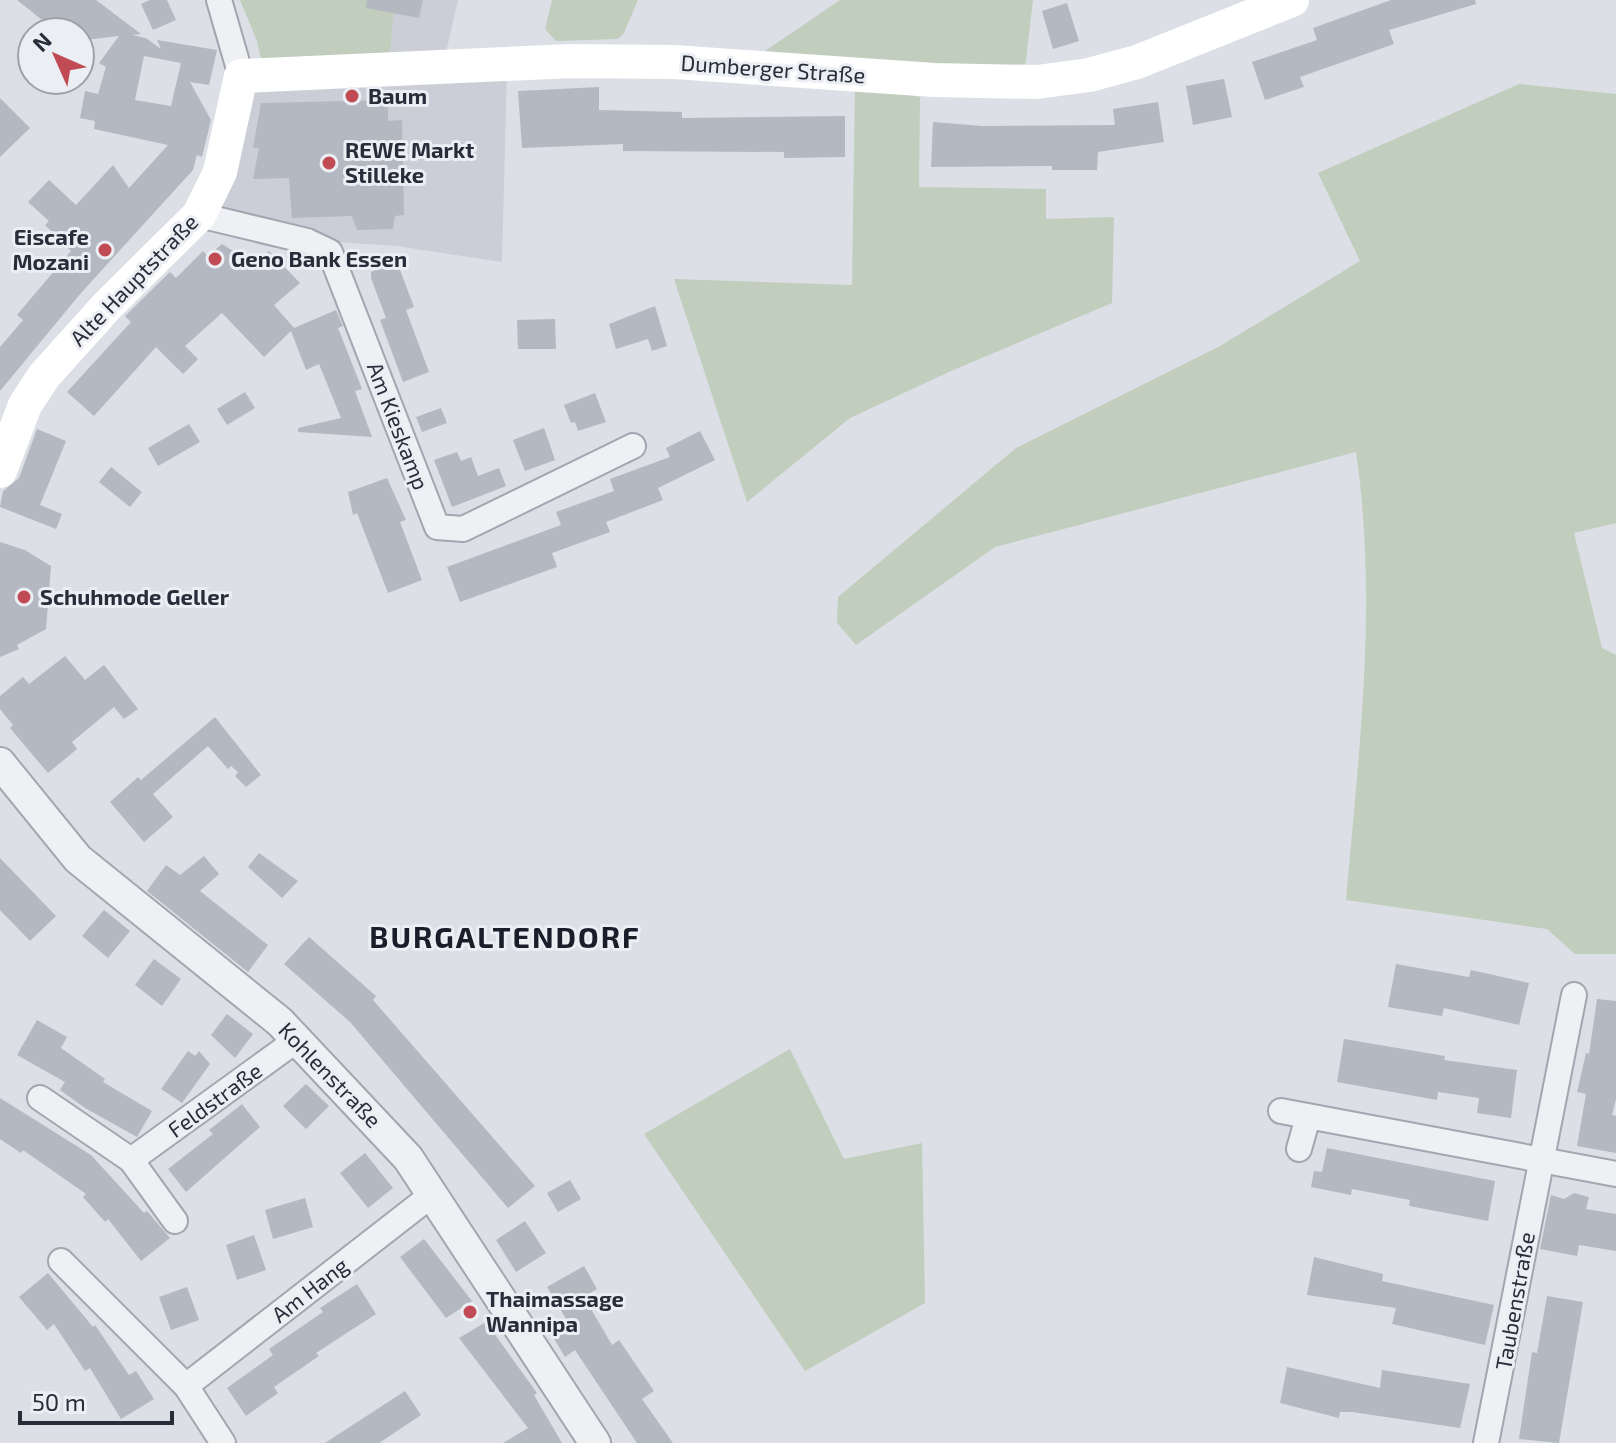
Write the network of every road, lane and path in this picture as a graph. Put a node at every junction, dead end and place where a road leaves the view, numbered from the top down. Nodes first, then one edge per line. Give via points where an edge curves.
1 (219, 0) edge
2 (1282, 2) edge
3 (241, 76) junction
4 (199, 215) junction
5 (633, 446) dead end
6 (0, 471) edge
7 (0, 763) edge
8 (1574, 995) dead end
9 (298, 1039) junction
10 (40, 1098) dead end
11 (1281, 1111) dead end
12 (1308, 1117) junction
13 (1299, 1149) dead end
14 (1542, 1158) junction
15 (131, 1160) junction
16 (1616, 1174) edge
17 (433, 1194) junction
18 (175, 1221) dead end
19 (61, 1261) dead end
20 (186, 1386) junction
21 (223, 1443) edge
22 (595, 1443) edge
23 (1486, 1443) edge

1 - 3 street
2 - 3 main road, Dumberger Straße via 1137,62 1037,82 571,61
3 - 4 main road, Alte Hauptstraße via 220,172
4 - 5 street, Am Kieskamp via 307,241 330,252 437,527 463,529
4 - 6 main road, Alte Hauptstraße via 44,376 25,405
7 - 9 street, Kohlenstraße via 78,859
8 - 14 street, Taubenstraße
9 - 15 street, Feldstraße
9 - 17 street, Kohlenstraße via 408,1158
10 - 15 street
11 - 12 street
12 - 13 street
12 - 14 street
14 - 16 street
14 - 23 street, Taubenstraße
15 - 18 street
17 - 20 street, Am Hang
17 - 22 street, Kohlenstraße
19 - 20 street
20 - 21 street

